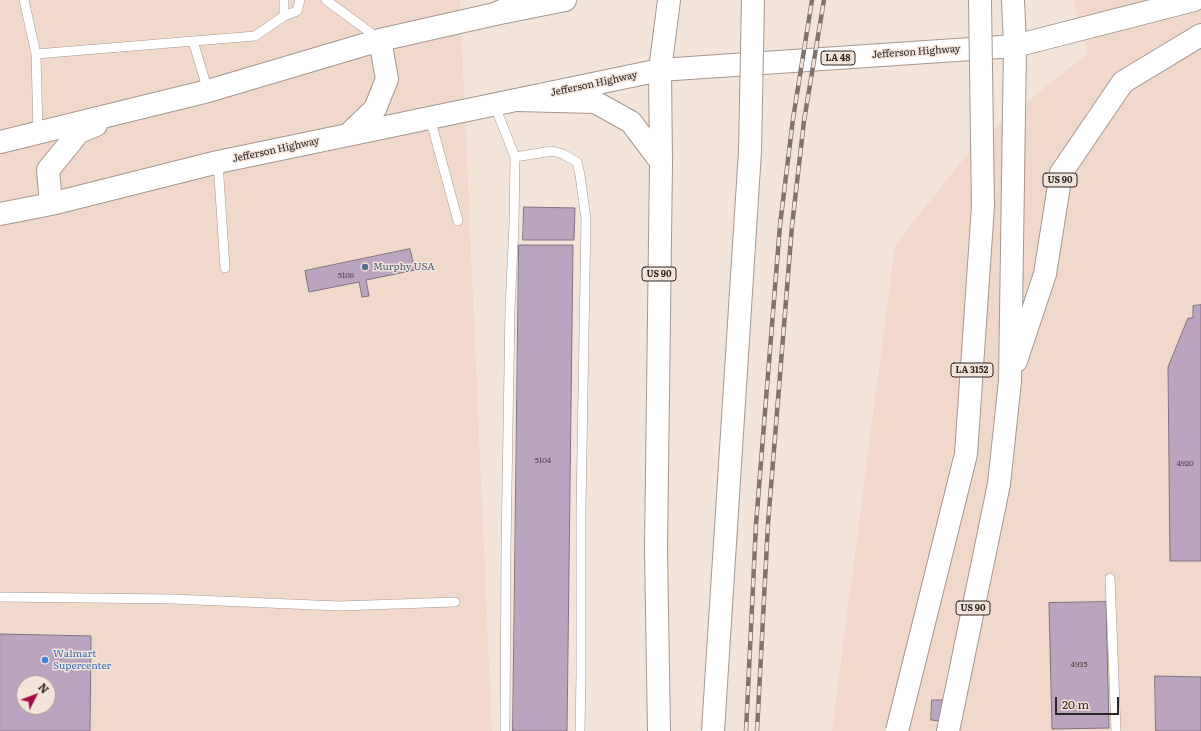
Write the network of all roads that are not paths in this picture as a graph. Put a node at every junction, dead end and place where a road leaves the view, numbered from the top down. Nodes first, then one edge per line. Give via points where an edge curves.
1 (24, 0) edge
2 (284, 0) edge
3 (300, 0) edge
4 (326, 0) edge
5 (526, 0) edge
6 (564, 0) edge
7 (669, 0) edge
8 (753, 0) edge
9 (980, 0) edge
10 (1012, 0) edge
11 (1194, 0) edge
12 (496, 14) junction
13 (284, 16) junction
14 (1201, 35) edge
15 (380, 40) junction
16 (193, 41) junction
17 (1015, 46) junction
18 (36, 54) junction
19 (660, 70) junction
20 (208, 91) junction
21 (516, 100) junction
22 (494, 104) junction
23 (121, 114) junction
24 (430, 118) junction
25 (38, 133) junction
26 (349, 134) junction
27 (0, 142) edge
28 (515, 158) junction
29 (218, 162) junction
30 (660, 162) junction
31 (51, 204) junction
32 (0, 214) edge
33 (458, 221) dead end
34 (225, 268) dead end
35 (1010, 381) junction
36 (1110, 578) dead end
37 (0, 597) edge
38 (454, 602) dead end
39 (505, 731) edge
40 (580, 731) edge
41 (659, 731) edge
42 (713, 731) edge
43 (897, 731) edge
44 (948, 731) edge
45 (1116, 731) edge

1 - 18 lane
2 - 13 lane
3 - 13 lane via 297,11
4 - 15 lane
5 - 12 main road
6 - 12 main road
7 - 19 main road, US 90
8 - 42 main road, bridge via 750,151
9 - 43 main road, LA 3152, bridge via 983,206 966,454
10 - 17 main road
11 - 17 main road, Jefferson Highway / LA 48
12 - 15 main road
13 - 16 lane via 256,36
14 - 35 main road, US 90 via 1123,82 1061,174 1045,274
15 - 20 main road
15 - 26 main road via 387,79 375,109
16 - 18 lane
16 - 20 lane
17 - 19 main road, Jefferson Highway / LA 48
17 - 35 main road
18 - 25 lane
19 - 21 main road, Jefferson Highway / LA 48
19 - 30 main road, US 90
20 - 23 main road
21 - 22 main road, Jefferson Highway / LA 48
21 - 30 main road via 595,102 632,122
22 - 24 main road, Jefferson Highway / LA 48
22 - 28 lane
23 - 25 main road
23 - 31 main road via 79,132 48,170
24 - 26 main road, Jefferson Highway / LA 48
24 - 33 lane
25 - 27 main road
26 - 29 main road, Jefferson Highway / LA 48
28 - 39 lane via 510,308
28 - 40 lane via 552,151 577,162 586,219
29 - 31 main road, Jefferson Highway / LA 48
29 - 34 lane
30 - 41 main road, US 90 via 656,549
31 - 32 main road, Jefferson Highway / LA 48
35 - 44 main road, US 90 via 999,484
36 - 45 lane
37 - 38 lane via 172,599 339,606

